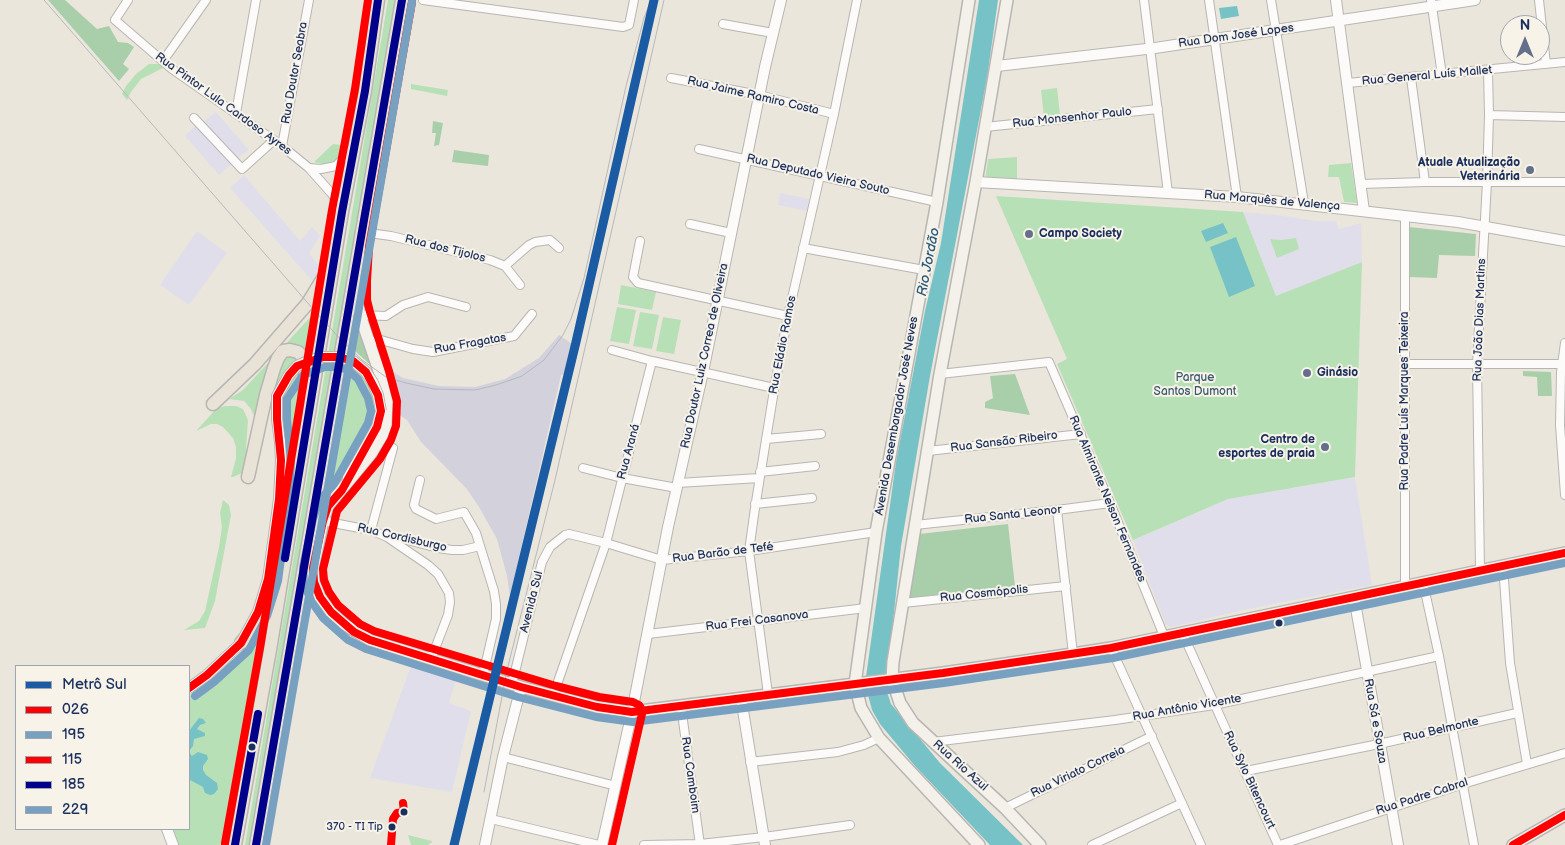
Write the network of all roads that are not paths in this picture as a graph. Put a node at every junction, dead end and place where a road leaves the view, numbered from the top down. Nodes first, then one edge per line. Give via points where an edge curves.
1 (128, 0) edge
2 (206, 0) edge
3 (256, 0) edge
4 (309, 0) edge
5 (378, 0) edge
6 (402, 0) edge
7 (423, 0) edge
8 (634, 0) edge
9 (781, 0) edge
10 (857, 0) edge
11 (969, 0) edge
12 (1007, 0) edge
13 (1144, 0) edge
14 (1209, 0) edge
15 (1271, 0) edge
16 (1336, 0) edge
17 (1475, 0) edge
18 (1539, 0) edge
19 (1431, 3) edge
20 (1541, 15) edge
21 (1338, 21) junction
22 (723, 24) dead end
23 (1276, 31) junction
24 (773, 33) junction
25 (1216, 39) junction
26 (1150, 48) junction
27 (162, 61) junction
28 (1565, 62) edge
29 (1550, 64) edge
30 (1536, 65) edge
31 (997, 66) junction
32 (1488, 70) junction
33 (1442, 75) junction
34 (671, 78) dead end
35 (1411, 78) junction
36 (1348, 83) junction
37 (759, 96) junction
38 (1158, 109) junction
39 (236, 113) junction
40 (834, 114) junction
41 (1489, 115) junction
42 (1565, 117) edge
43 (194, 118) dead end
44 (985, 127) junction
45 (274, 140) junction
46 (282, 146) junction
47 (354, 148) junction
48 (699, 149) dead end
49 (747, 158) junction
50 (308, 168) junction
51 (820, 177) junction
52 (976, 182) junction
53 (1426, 182) junction
54 (1487, 182) junction
55 (1565, 182) edge
56 (1361, 184) junction
57 (1168, 193) junction
58 (1237, 196) junction
59 (937, 202) junction
60 (1304, 203) junction
61 (1364, 211) junction
62 (342, 212) junction
63 (1405, 216) junction
64 (690, 224) dead end
65 (1484, 226) junction
66 (361, 232) junction
67 (731, 233) junction
68 (640, 241) dead end
69 (1565, 241) edge
70 (359, 246) junction
71 (559, 248) dead end
72 (803, 248) junction
73 (334, 258) junction
74 (505, 266) junction
75 (924, 270) junction
76 (520, 285) dead end
77 (717, 300) junction
78 (466, 306) dead end
79 (532, 314) dead end
80 (360, 316) junction
81 (788, 316) junction
82 (369, 342) junction
83 (1565, 342) edge
84 (612, 350) dead end
85 (652, 361) junction
86 (1405, 364) junction
87 (1477, 364) junction
88 (1563, 364) edge
89 (703, 372) junction
90 (940, 374) junction
91 (774, 388) junction
92 (213, 404) dead end
93 (1562, 425) edge
94 (821, 434) dead end
95 (1081, 434) junction
96 (305, 435) junction
97 (766, 439) junction
98 (393, 448) dead end
99 (928, 451) junction
100 (815, 466) dead end
101 (583, 468) dead end
102 (759, 475) junction
103 (248, 477) dead end
104 (622, 478) junction
105 (420, 480) dead end
106 (677, 486) junction
107 (342, 490) junction
108 (1565, 495) edge
109 (812, 498) dead end
110 (1110, 503) junction
111 (755, 504) junction
112 (328, 506) junction
113 (1058, 510) junction
114 (323, 521) junction
115 (915, 525) junction
116 (371, 530) junction
117 (876, 532) junction
118 (573, 535) joint
119 (308, 536) junction
120 (606, 543) junction
121 (480, 546) junction
122 (749, 551) junction
123 (1565, 553) edge
124 (285, 557) junction
125 (662, 560) junction
126 (1503, 566) junction
127 (1480, 570) junction
128 (1423, 582) junction
129 (1066, 586) junction
130 (1405, 586) junction
131 (1354, 597) junction
132 (902, 603) junction
133 (866, 608) junction
134 (759, 621) junction
135 (1182, 632) junction
136 (648, 634) junction
137 (1164, 636) junction
138 (241, 643) junction
139 (1111, 648) junction
140 (1073, 654) junction
141 (1439, 656) junction
142 (431, 659) junction
143 (1366, 671) junction
144 (483, 675) junction
145 (890, 679) junction
146 (859, 684) junction
147 (516, 686) junction
148 (190, 687) edge
149 (768, 694) junction
150 (552, 696) junction
151 (741, 698) junction
152 (1214, 705) junction
153 (681, 706) junction
154 (632, 712) junction
155 (1517, 713) junction
156 (1142, 716) junction
157 (1452, 728) junction
158 (1152, 736) junction
159 (879, 738) junction
160 (932, 742) junction
161 (1379, 744) junction
162 (1565, 753) edge
163 (503, 757) junction
164 (750, 762) junction
165 (1526, 764) junction
166 (1246, 771) junction
167 (1463, 784) junction
168 (616, 786) junction
169 (263, 803) junction
170 (1182, 803) junction
171 (1391, 807) junction
172 (1005, 808) junction
173 (1565, 815) edge
174 (491, 819) junction
175 (850, 825) dead end
176 (167, 830) edge
177 (764, 841) edge
178 (173, 845) edge
179 (234, 845) edge
180 (256, 845) edge
181 (264, 845) edge
182 (486, 845) edge
183 (600, 845) edge
184 (644, 845) edge
185 (700, 845) edge
186 (979, 845) edge
187 (1040, 845) edge
188 (1092, 845) edge
189 (1201, 845) edge
190 (1279, 845) edge
191 (1398, 845) edge
192 (1474, 845) edge
193 (1513, 845) edge

1 - 27 street, Rua Pintor Lula Cardoso Ayres via 115,20
2 - 27 street
3 - 39 street
4 - 46 street, Rua Doutor Seabra
5 - 47 highway
6 - 66 highway
7 - 8 street via 624,27 629,25
9 - 24 street, Rua Doutor Luiz Correa de Oliveira
10 - 40 street, Rua Eládio Ramos
11 - 59 main road, Avenida Desembargador José Neves
12 - 31 main road
13 - 26 street
14 - 25 street
15 - 23 street
16 - 21 street
17 - 19 street, Rua Dom José Lopes
18 - 20 street
19 - 21 street, Rua Dom José Lopes
19 - 33 street
21 - 23 street, Rua Dom José Lopes
21 - 36 street
22 - 24 street
23 - 25 street, Rua Dom José Lopes
23 - 60 street
24 - 37 street, Rua Doutor Luiz Correa de Oliveira
25 - 26 street, Rua Dom José Lopes
25 - 58 street
26 - 31 street, Rua Dom José Lopes
26 - 38 street
27 - 39 street, Rua Pintor Lula Cardoso Ayres
28 - 29 street, Rua General Luís Mallet
30 - 32 street, Rua General Luís Mallet
31 - 44 main road
32 - 33 street, Rua General Luís Mallet
32 - 41 street, Rua João Dias Martins
33 - 35 street, Rua General Luís Mallet
34 - 37 street, Rua Jaime Ramiro Costa
35 - 36 street, Rua General Luís Mallet
35 - 53 street
36 - 56 street
37 - 40 street, Rua Jaime Ramiro Costa
37 - 49 street, Rua Doutor Luiz Correa de Oliveira
38 - 44 street, Rua Monsenhor Paulo
38 - 57 street
39 - 45 street, Rua Pintor Lula Cardoso Ayres
40 - 51 street, Rua Eládio Ramos
41 - 42 street
41 - 54 street, Rua João Dias Martins
43 - 45 street via 242,169
44 - 52 main road
45 - 46 street, Rua Pintor Lula Cardoso Ayres
46 - 50 street, Rua Pintor Lula Cardoso Ayres
47 - 50 street via 336,166
47 - 62 highway
48 - 49 street, Rua Deputado Vieira Souto
49 - 51 street, Rua Deputado Vieira Souto
49 - 67 street, Rua Doutor Luiz Correa de Oliveira
50 - 62 street, Rua Pintor Lula Cardoso Ayres via 332,194
51 - 59 street, Rua Deputado Vieira Souto
51 - 72 street, Rua Eládio Ramos
52 - 57 street, Rua Marquês de Valença
52 - 90 main road
53 - 54 street
53 - 56 street
54 - 55 street
54 - 65 street, Rua João Dias Martins
56 - 61 street
57 - 58 street, Rua Marquês de Valença
58 - 60 street, Rua Marquês de Valença
59 - 75 main road, Avenida Desembargador José Neves
60 - 61 street, Rua Marquês de Valença
61 - 63 street, Rua Marquês de Valença
62 - 73 highway
63 - 65 street, Rua Marquês de Valença
63 - 86 street, Rua Padre Luís Marques Teixeira
64 - 67 street
65 - 69 street, Rua Marquês de Valença
65 - 87 street, Rua João Dias Martins
66 - 70 highway
66 - 74 street, Rua dos Tijolos via 420,242
67 - 77 street, Rua Doutor Luiz Correa de Oliveira
68 - 77 street via 633,277 638,283
70 - 80 main road via 357,301
70 - 119 highway
71 - 74 street via 550,240 535,242
72 - 75 street
72 - 81 street, Rua Eládio Ramos
73 - 92 highway via 308,303 255,364
73 - 96 highway
74 - 76 street
75 - 117 main road, Avenida Desembargador José Neves
77 - 81 street
77 - 89 street, Rua Doutor Luiz Correa de Oliveira
78 - 80 street via 428,297 403,305 386,316
79 - 82 street, Rua Fragatas via 514,336 470,346 433,352 381,340
80 - 82 main road
81 - 91 street, Rua Eládio Ramos
82 - 107 main road via 388,402 386,425 371,454
83 - 88 street
84 - 85 street
85 - 89 street
85 - 104 street, Rua Araná
86 - 87 street
86 - 130 street, Rua Padre Luís Marques Teixeira
87 - 88 street
87 - 127 street, Rua João Dias Martins
88 - 93 street
89 - 91 street
89 - 106 street, Rua Doutor Luiz Correa de Oliveira
90 - 95 street, Rua Almirante Nelson Fernandes via 1049,362
90 - 99 main road
91 - 97 street, Rua Eládio Ramos
93 - 108 street
94 - 97 street
95 - 99 street, Rua Sansão Ribeiro
95 - 110 street, Rua Almirante Nelson Fernandes
96 - 103 highway via 306,367 302,356 290,350 283,352 274,368
96 - 124 highway
97 - 102 street, Rua Eládio Ramos
98 - 116 street
99 - 115 main road
100 - 102 street
101 - 104 street
102 - 106 street
102 - 111 street, Rua Eládio Ramos
104 - 106 street
104 - 120 street, Rua Araná
105 - 121 street via 414,505 416,509 436,519 464,512
106 - 125 street, Rua Doutor Luiz Correa de Oliveira
107 - 112 main road
107 - 138 street, bridge via 378,427 381,411 378,395 366,372 353,361 323,357 297,366 277,396 281,460 268,579 258,612
109 - 111 street
110 - 113 street, Rua Santa Leonor
110 - 137 street, Rua Almirante Nelson Fernandes
111 - 122 street, Rua Eládio Ramos
112 - 114 main road
112 - 119 highway
113 - 115 street, Rua Santa Leonor
113 - 129 street
114 - 116 street, Rua Cordisburgo
114 - 142 main road via 313,575 320,597 331,612 362,636
115 - 132 main road
116 - 121 street, Rua Cordisburgo via 438,548 463,550
116 - 142 street via 387,536 428,565 438,574 449,594 448,614
117 - 122 street, Rua Barão de Tefé
117 - 133 main road, Avenida Desembargador José Neves
118 - 120 street, Rua Barão de Tefé
118 - 147 street, Avenida Sul via 565,535 545,554
119 - 169 highway
120 - 125 street, Rua Barão de Tefé
120 - 150 street, Rua Araná
121 - 144 street via 496,604 496,619
122 - 125 street, Rua Barão de Tefé
122 - 134 street, Rua Eládio Ramos
123 - 126 main road
124 - 138 highway via 265,616
124 - 179 highway
125 - 136 street, Rua Doutor Luiz Correa de Oliveira
126 - 127 main road
126 - 155 street
127 - 128 main road
128 - 130 main road
128 - 141 street
129 - 132 street, Rua Cosmópolis
129 - 140 street
130 - 131 main road
131 - 135 main road
131 - 143 street, Rua Sá e Souza
132 - 145 main road
133 - 134 street, Rua Frei Casanova
133 - 146 main road, Avenida Desembargador José Neves
134 - 136 street, Rua Frei Casanova
134 - 149 street, Rua Eládio Ramos
135 - 137 main road
135 - 152 street, Rua Sylo Bitencourt
136 - 154 street, Rua Doutor Luiz Correa de Oliveira
137 - 139 main road
138 - 148 street
139 - 140 main road
139 - 156 street
140 - 145 main road
141 - 143 street, Rua Antônio Vicente
141 - 157 street
142 - 144 main road
143 - 152 street, Rua Antônio Vicente
143 - 161 street, Rua Sá e Souza
144 - 147 main road
145 - 146 main road
145 - 160 main road, Rua Rio Azul via 905,714
146 - 149 main road
146 - 159 main road via 861,708
147 - 150 main road
147 - 163 street, Avenida Sul
149 - 151 main road
150 - 154 main road
151 - 153 main road
151 - 164 street
152 - 156 street, Rua Antônio Vicente
152 - 166 street, Rua Sylo Bitencourt
153 - 154 main road
153 - 185 street, Rua Camboim
154 - 168 street, Rua Doutor Luiz Correa de Oliveira
155 - 157 street, Rua Belmonte
155 - 165 street
156 - 158 street
156 - 160 street, Rua Antônio Vicente
157 - 161 street, Rua Belmonte
157 - 167 street
158 - 170 street
158 - 172 street, Rua Viriato Correia
159 - 164 street via 838,752
159 - 186 main road
160 - 172 main road, Rua Rio Azul
161 - 166 street, Rua Belmonte
161 - 171 street, Rua Sá e Souza
162 - 165 street, Rua Padre Cabral
163 - 168 street
163 - 174 street, Avenida Sul
164 - 177 street
165 - 167 street, Rua Padre Cabral
166 - 190 street, Rua Sylo Bitencourt
167 - 171 street, Rua Padre Cabral
167 - 192 street
168 - 183 street, Rua Doutor Luiz Correa de Oliveira
169 - 180 highway
169 - 181 highway
170 - 188 street
170 - 189 street
171 - 190 street, Rua Padre Cabral
171 - 191 street, Rua Sá e Souza
172 - 187 main road, Rua Rio Azul
173 - 193 main road
174 - 182 street, Avenida Sul
174 - 183 street
175 - 177 street
176 - 178 street
177 - 185 street
184 - 185 street

